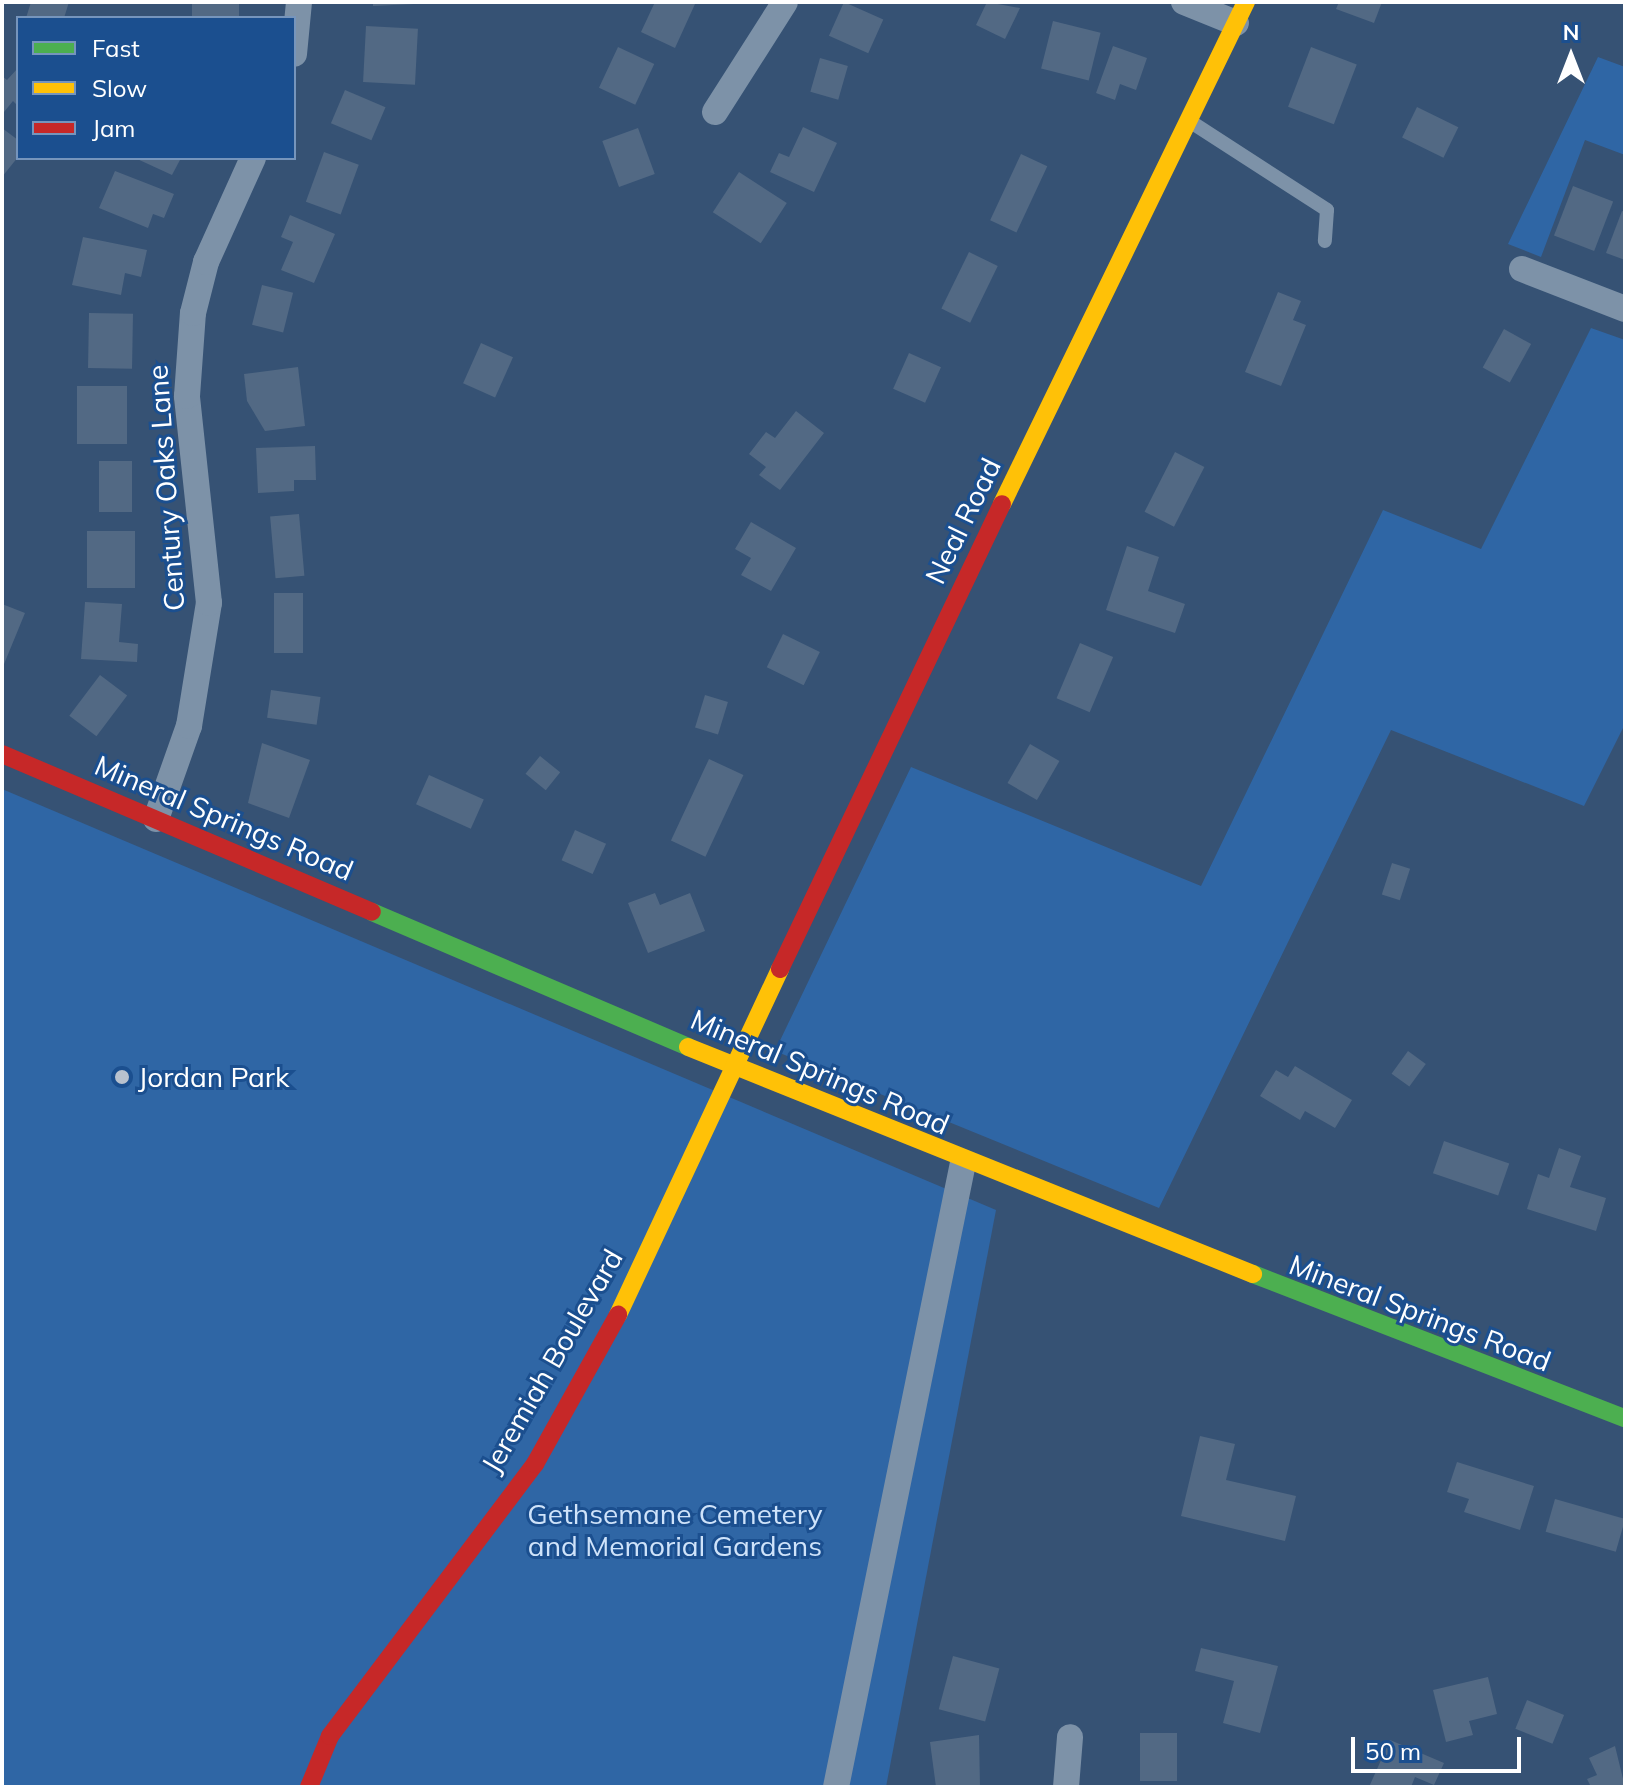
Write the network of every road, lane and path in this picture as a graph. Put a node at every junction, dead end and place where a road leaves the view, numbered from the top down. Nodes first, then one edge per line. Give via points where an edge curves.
1 (299, 2) edge
2 (785, 2) edge
3 (1184, 2) edge
4 (1241, 12) edge
5 (296, 33) edge
6 (715, 112) dead end
7 (1188, 120) junction
8 (252, 160) edge
9 (1325, 241) dead end
10 (1522, 269) dead end
11 (1625, 309) edge
12 (2, 754) edge
13 (156, 819) junction
14 (733, 1065) junction
15 (963, 1163) junction
16 (1625, 1418) edge
17 (1070, 1737) dead end
18 (309, 1787) edge
19 (836, 1787) edge
20 (1066, 1787) edge

1 - 5 street
2 - 6 street
3 - 4 street
4 - 7 street, Neal Road
7 - 9 lane via 1327,210
7 - 14 street, Neal Road
8 - 13 street, Century Oaks Lane via 206,262 193,313 187,396 209,603 189,726
10 - 11 street
12 - 13 street, Mineral Springs Road
13 - 14 street, Mineral Springs Road
14 - 15 street, Mineral Springs Road
14 - 18 street, Jeremiah Boulevard via 644,1269 535,1464 330,1736
15 - 16 street, Mineral Springs Road
15 - 19 street
17 - 20 street

